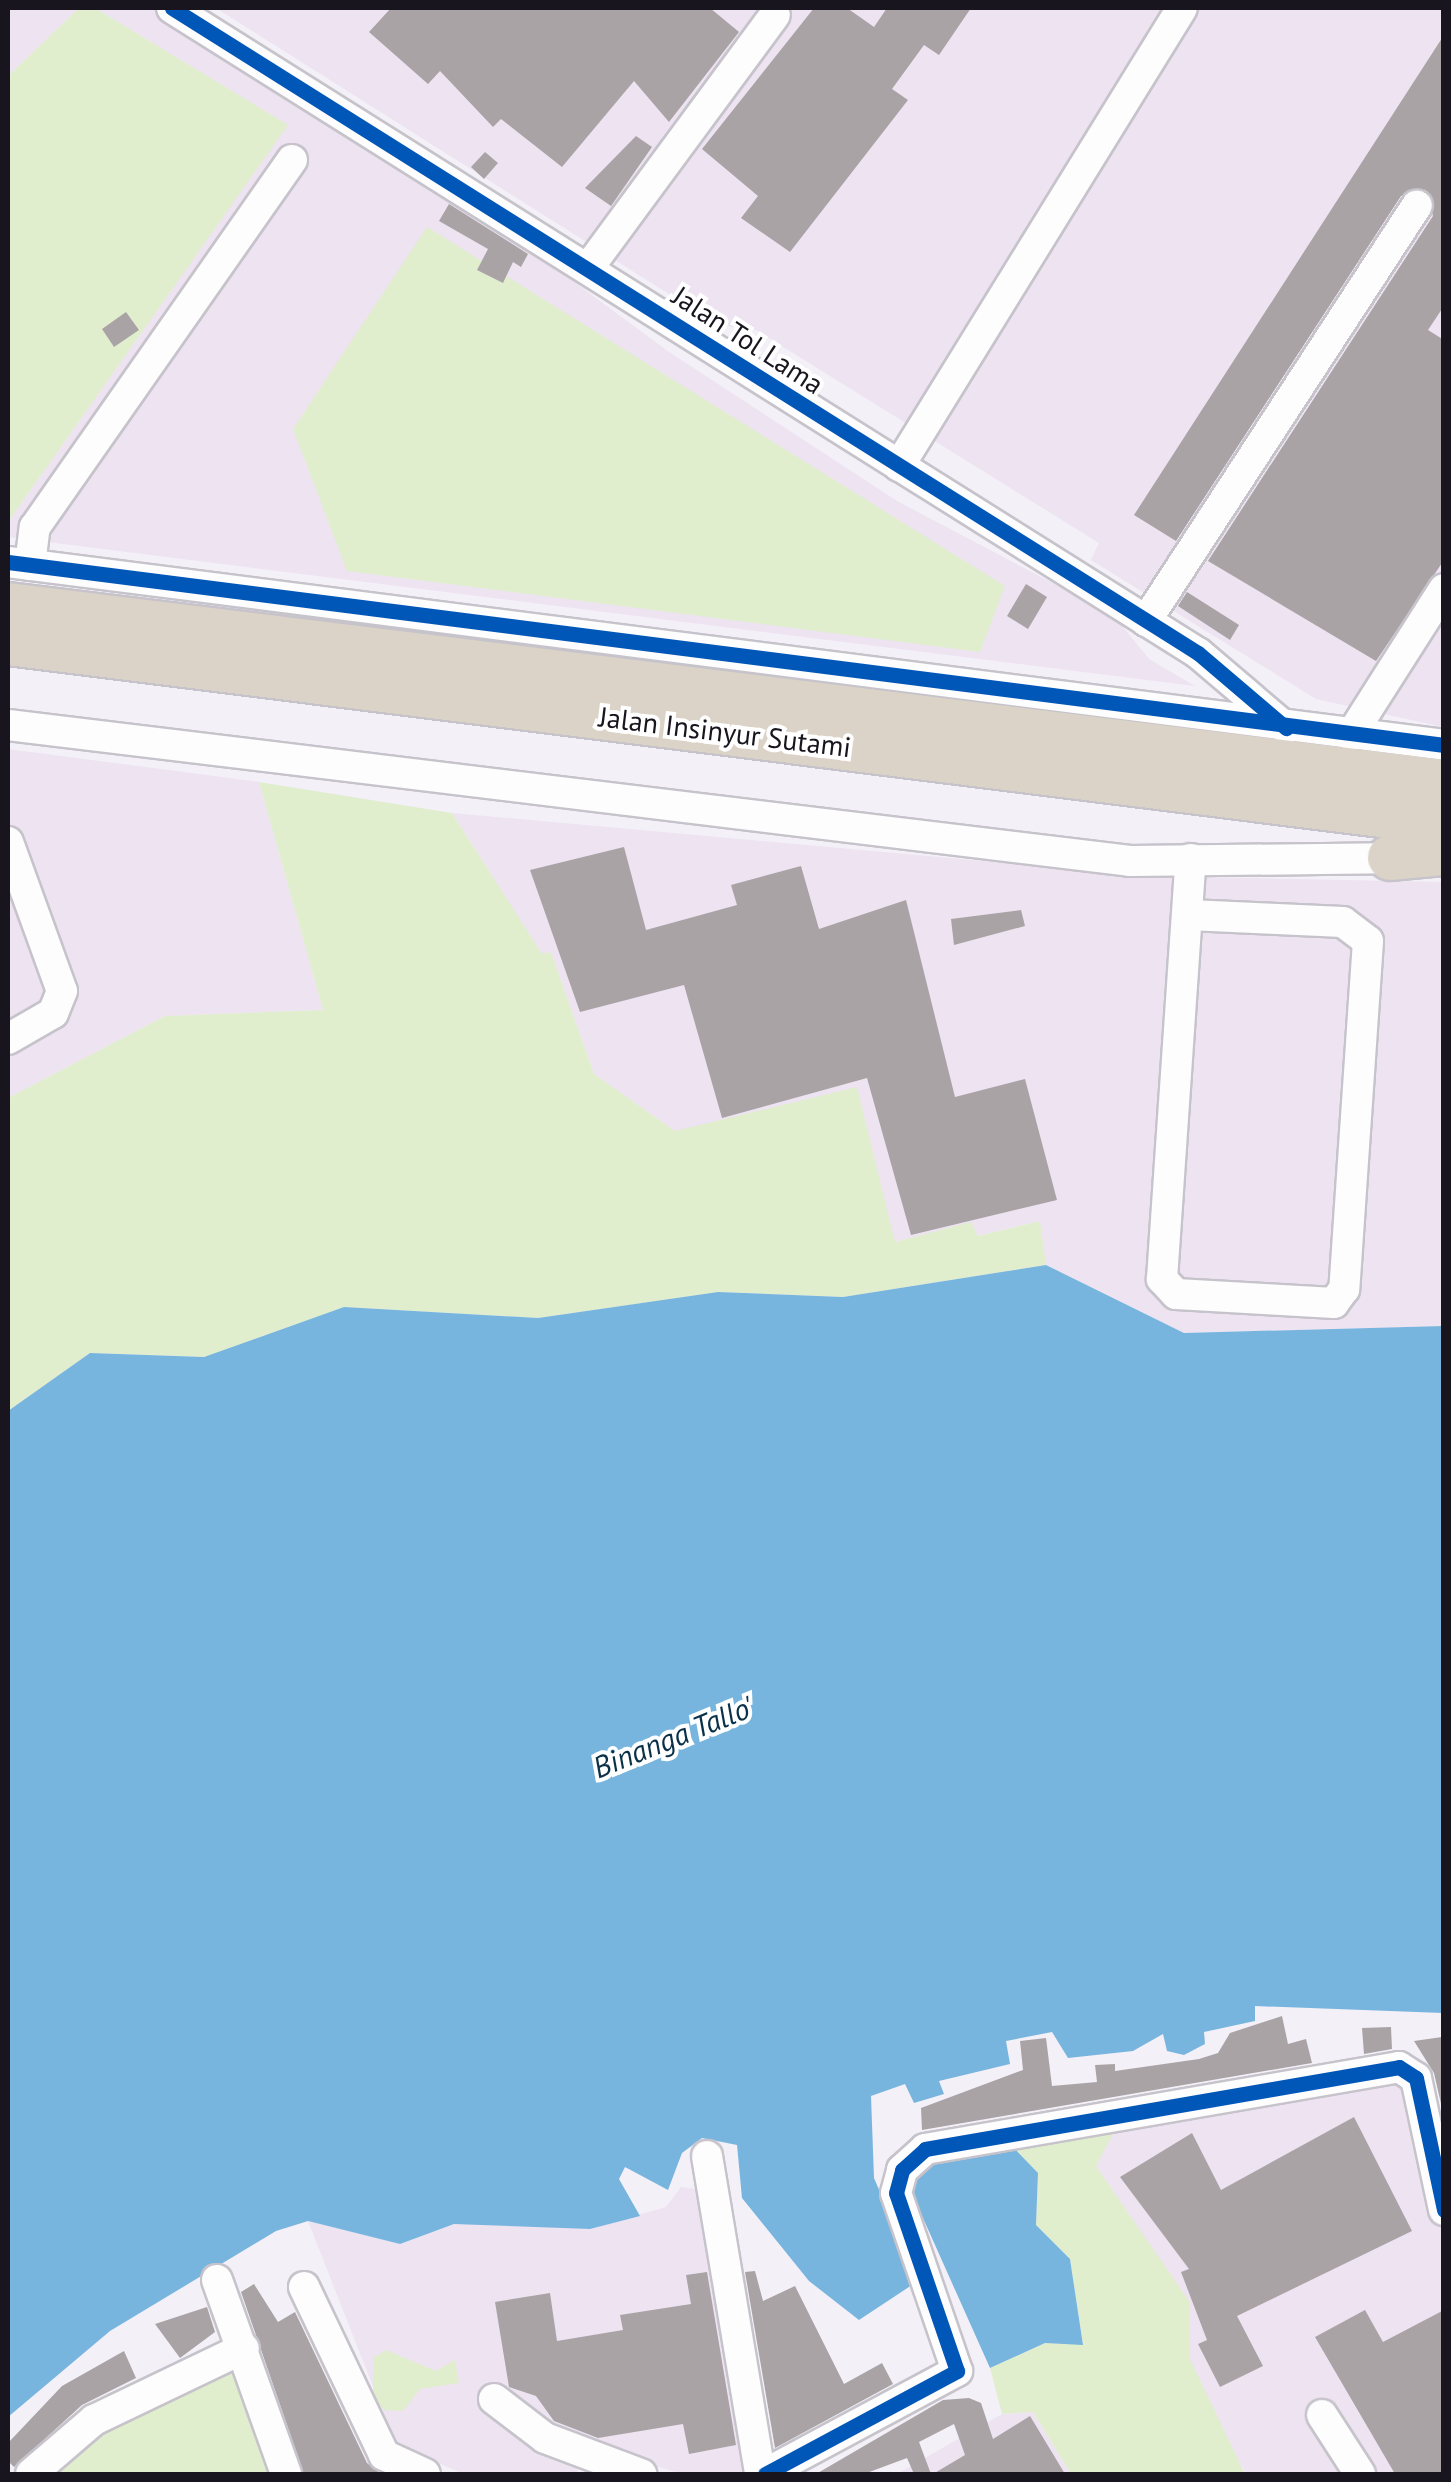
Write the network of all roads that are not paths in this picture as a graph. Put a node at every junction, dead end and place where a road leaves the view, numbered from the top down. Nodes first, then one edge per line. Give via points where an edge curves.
1 (172, 8) edge
2 (1182, 8) edge
3 (775, 15) dead end
4 (292, 160) dead end
5 (1417, 206) dead end
6 (589, 268) junction
7 (899, 466) junction
8 (19, 564) edge
9 (1444, 589) edge
10 (8, 605) edge
11 (1146, 621) junction
12 (8, 642) edge
13 (8, 725) edge
14 (1286, 728) junction
15 (1351, 735) junction
16 (1444, 745) edge
17 (1444, 782) edge
18 (1444, 822) edge
19 (8, 842) edge
20 (1444, 855) edge
21 (1390, 857) joint
22 (1190, 859) junction
23 (1190, 915) junction
24 (8, 1039) edge
25 (1432, 2094) edge
26 (706, 2156) dead end
27 (1444, 2210) edge
28 (217, 2280) dead end
29 (304, 2286) dead end
30 (244, 2348) junction
31 (494, 2400) dead end
32 (1322, 2416) dead end
33 (571, 2464) edge
34 (31, 2474) edge
35 (286, 2474) edge
36 (426, 2474) edge
37 (642, 2474) edge
38 (762, 2474) edge
39 (1360, 2474) edge

1 - 6 street, Jalan Tol Lama
2 - 7 street
3 - 6 street
4 - 8 street via 35,527
5 - 11 street
6 - 7 street, Jalan Tol Lama
7 - 11 street, Jalan Tol Lama
8 - 14 street
9 - 15 street
10 - 17 highway, Jalan Insinyur Sutami
11 - 14 street, Jalan Tol Lama
12 - 18 highway, Jalan Insinyur Sutami
13 - 22 street via 1130,862
14 - 15 street
15 - 16 street
19 - 24 street via 62,990 54,1012
20 - 21 highway
21 - 22 street
22 - 23 street
23 - 23 street via 1343,922 1365,934 1344,1289 1334,1303 1176,1294 1162,1280
25 - 27 street
25 - 38 street via 1410,2070 1371,2065 925,2150 902,2170 896,2193 958,2369
26 - 38 street
28 - 30 street
29 - 36 street via 384,2455
30 - 34 street via 94,2420
30 - 35 street
31 - 33 street
32 - 39 street
33 - 37 street

